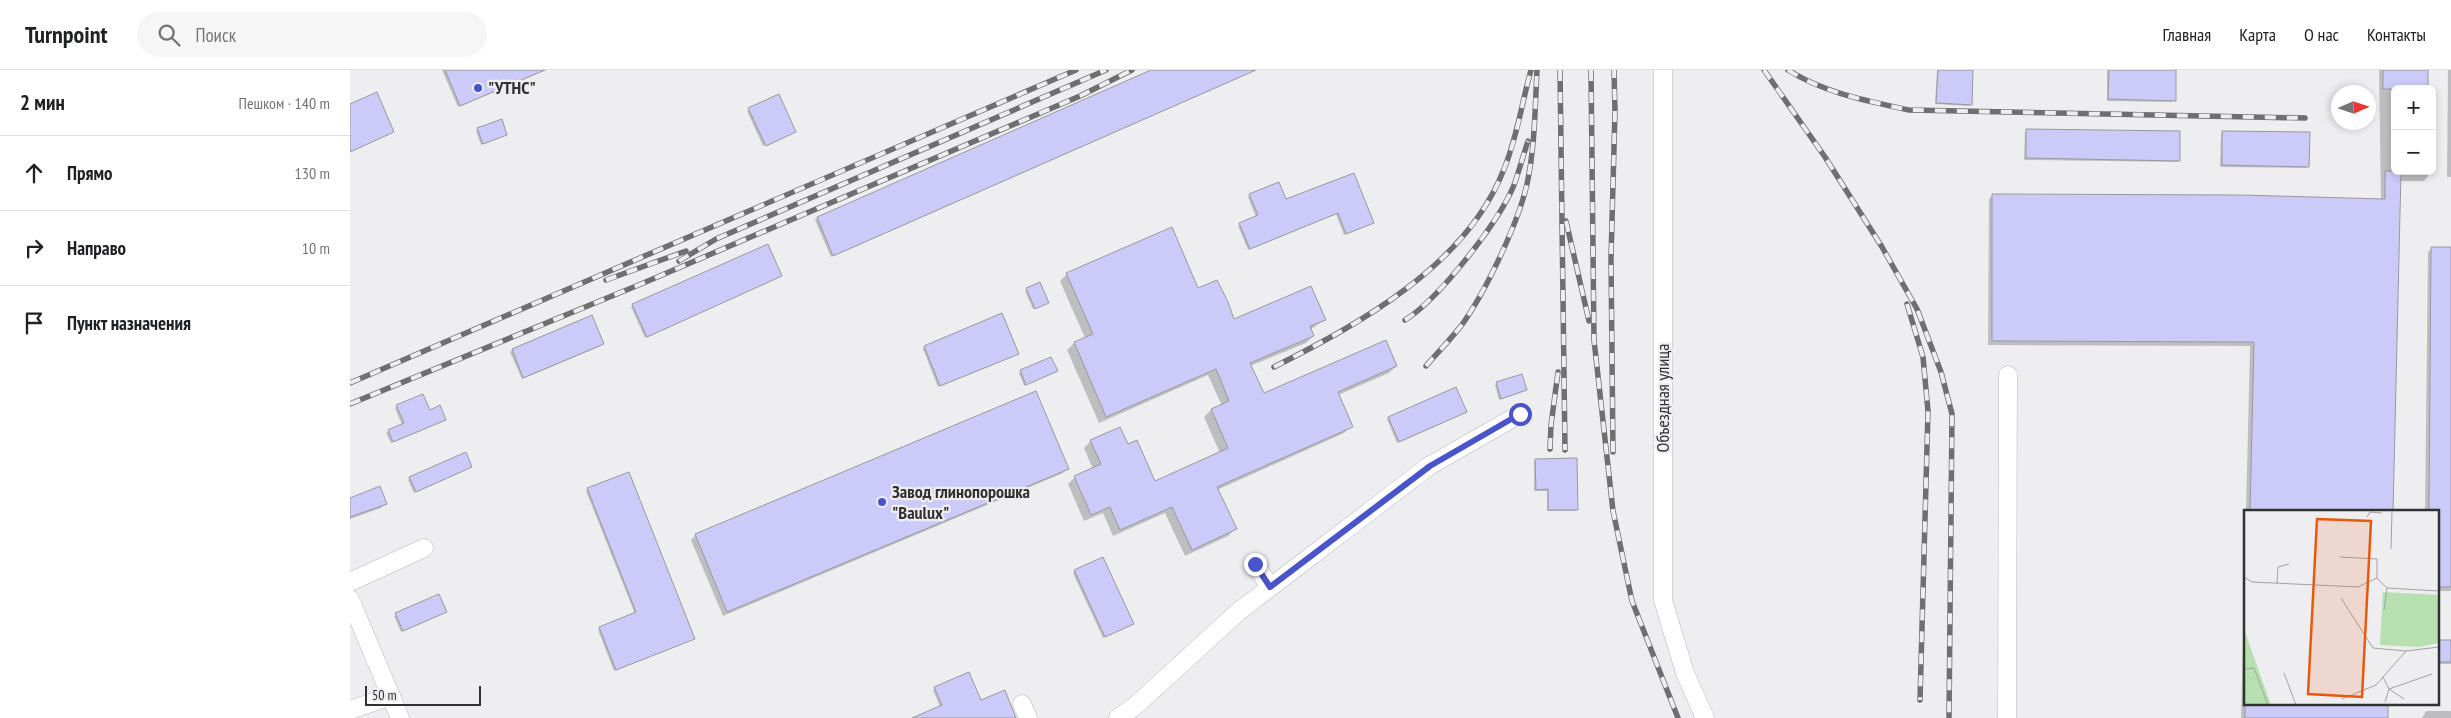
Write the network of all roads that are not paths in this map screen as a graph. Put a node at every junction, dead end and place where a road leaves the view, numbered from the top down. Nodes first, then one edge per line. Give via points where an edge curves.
1 (1663, 70) edge
2 (2008, 375) dead end
3 (1520, 414) dead end
4 (424, 548) dead end
5 (1255, 564) dead end
6 (350, 582) edge
7 (1270, 587) junction
8 (350, 599) edge
9 (391, 696) junction
10 (350, 710) edge
11 (400, 718) edge
12 (1118, 718) edge
13 (1705, 718) edge
14 (2007, 718) edge

1 - 13 street, Объездная улица via 1663,600 1684,673
2 - 14 street
3 - 7 street via 1430,466
4 - 6 street
5 - 7 street
7 - 12 street
8 - 9 street
9 - 10 street
9 - 11 street

